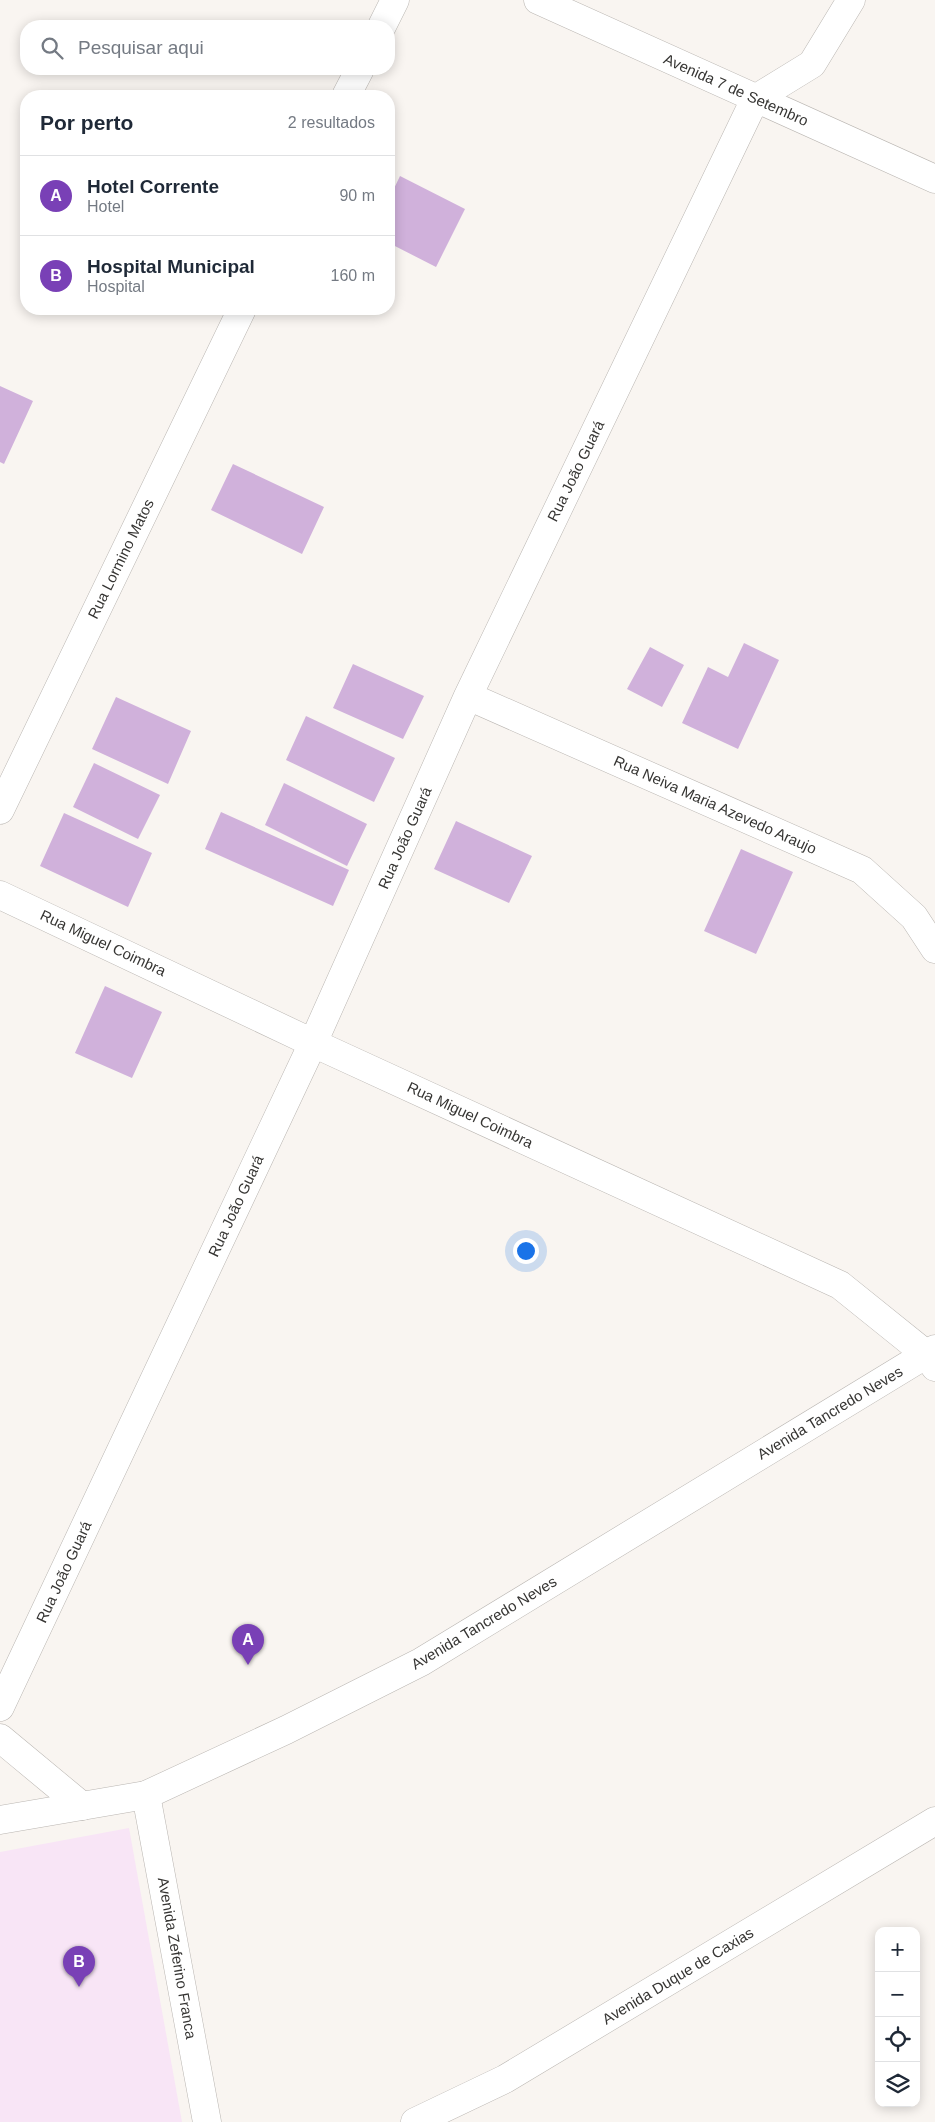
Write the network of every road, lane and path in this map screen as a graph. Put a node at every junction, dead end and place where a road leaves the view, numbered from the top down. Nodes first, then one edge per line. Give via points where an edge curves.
1 (395, 0) edge
2 (538, 0) edge
3 (851, 0) edge
4 (385, 20) edge
5 (357, 75) edge
6 (349, 90) edge
7 (755, 99) junction
8 (935, 179) edge
9 (239, 315) edge
10 (468, 696) junction
11 (0, 810) edge
12 (0, 894) edge
13 (935, 949) edge
14 (313, 1043) junction
15 (932, 1357) edge
16 (0, 1707) edge
17 (0, 1738) edge
18 (146, 1795) junction
19 (82, 1806) junction
20 (0, 1820) edge
21 (935, 1820) edge
22 (207, 2122) edge
23 (415, 2122) edge

1 - 4 street
2 - 7 street, Avenida 7 de Setembro
3 - 7 street via 812,64
5 - 6 street
7 - 8 street, Avenida 7 de Setembro
7 - 10 street, Rua João Guará
9 - 11 street, Rua Lormino Matos
10 - 13 street, Rua Neiva Maria Azevedo Araujo via 862,870 914,917
10 - 14 street, Rua João Guará
12 - 14 street, Rua Miguel Coimbra
14 - 15 street, Rua Miguel Coimbra via 840,1284
14 - 16 street, Rua João Guará
15 - 18 street, Avenida Tancredo Neves via 421,1662
17 - 19 street
18 - 19 street, Avenida Tancredo Neves
18 - 22 street, Avenida Zeferino Franca
19 - 20 street, Avenida Tancredo Neves
21 - 23 street, Avenida Duque de Caxias via 506,2079

